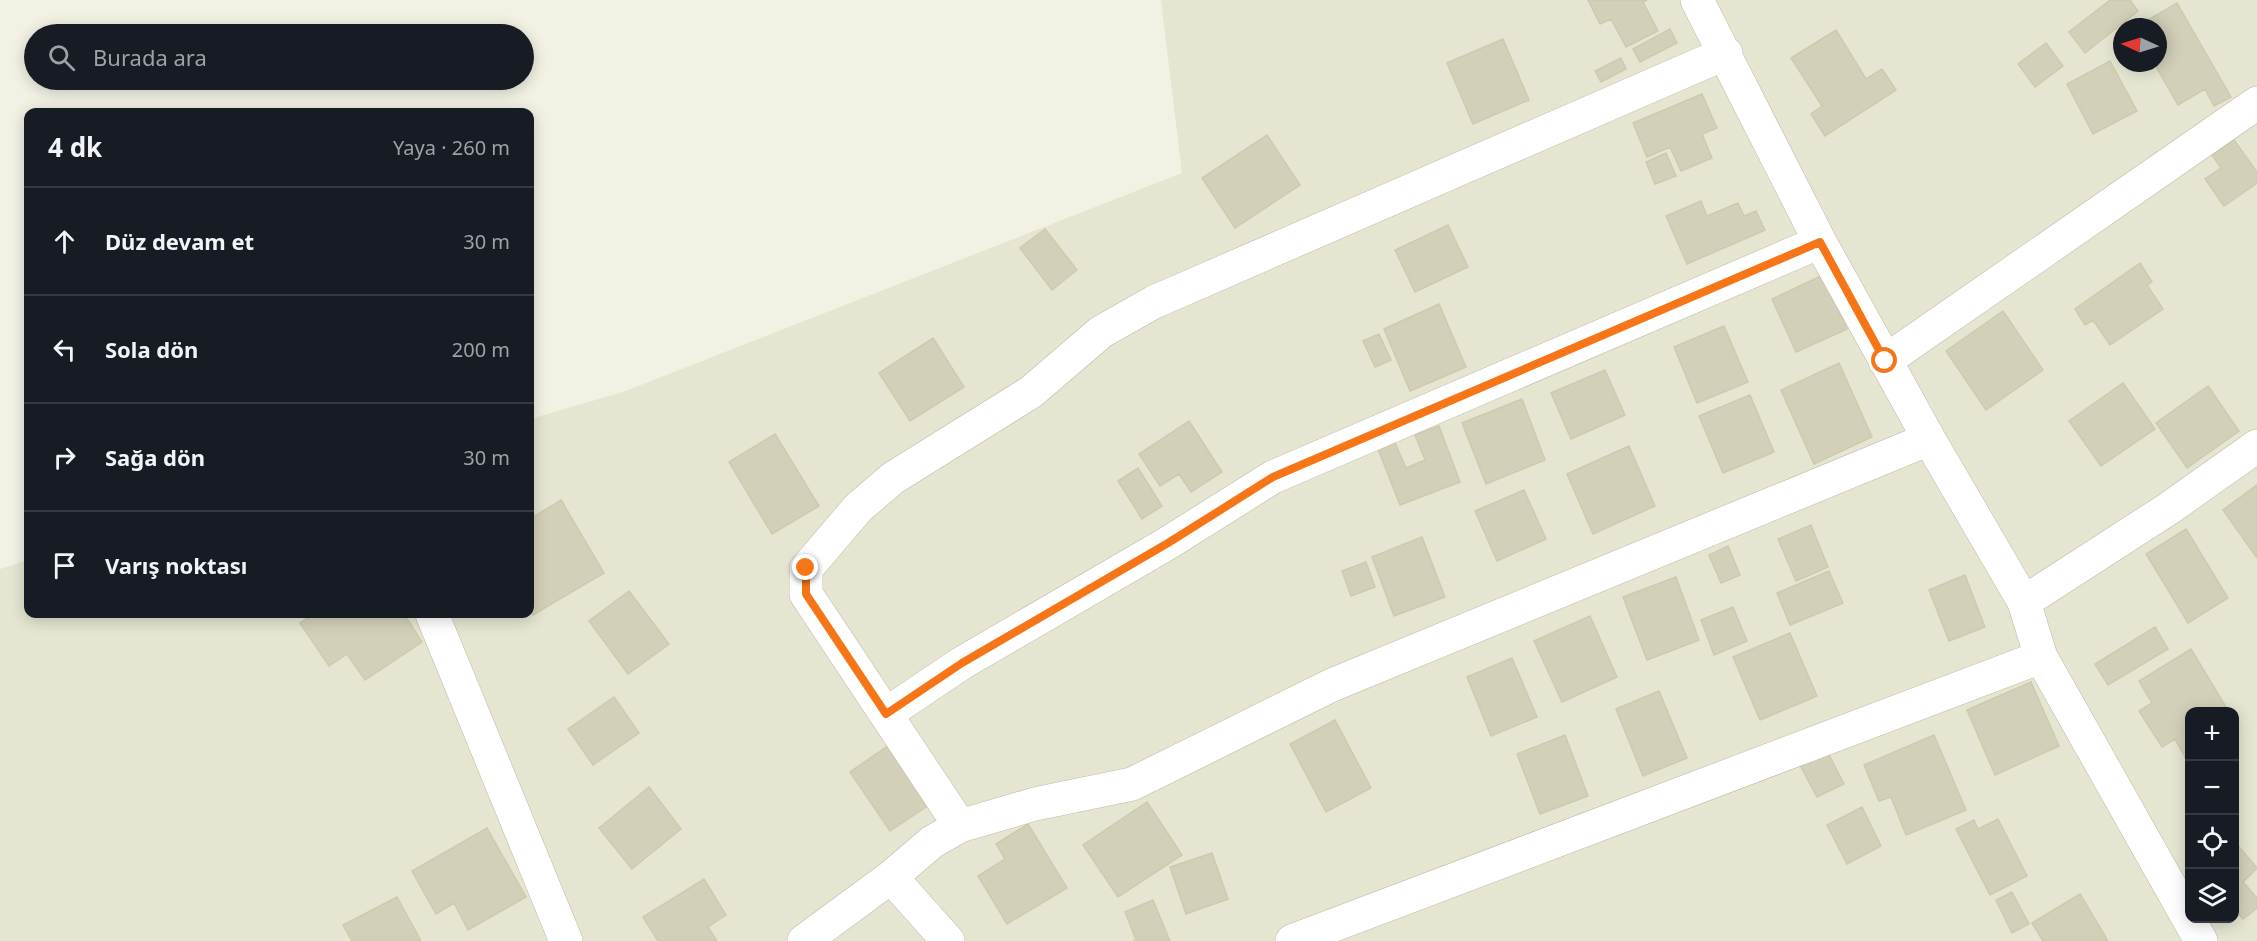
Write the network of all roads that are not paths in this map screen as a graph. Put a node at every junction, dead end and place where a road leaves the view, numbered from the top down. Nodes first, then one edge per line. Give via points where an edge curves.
1 (1697, 0) edge
2 (1726, 53) junction
3 (2257, 103) edge
4 (1820, 242) junction
5 (1885, 361) junction
6 (1929, 440) junction
7 (2257, 446) edge
8 (2024, 602) junction
9 (434, 618) edge
10 (2041, 657) junction
11 (886, 714) junction
12 (960, 826) junction
13 (891, 877) junction
14 (566, 941) edge
15 (804, 941) edge
16 (948, 941) edge
17 (1292, 941) edge
18 (2201, 941) edge

1 - 2 street
2 - 4 street
2 - 11 street via 1154,302 1101,332 1031,392 893,478 858,508 806,568 806,594
3 - 5 street
4 - 5 street
4 - 11 street via 1273,477 962,663
5 - 6 street
6 - 8 street
6 - 12 street via 1332,685 1132,784 1035,804
7 - 8 street
8 - 10 street
9 - 14 street
10 - 17 street
10 - 18 street
11 - 12 street
12 - 13 street via 932,842
13 - 15 street
13 - 16 street

